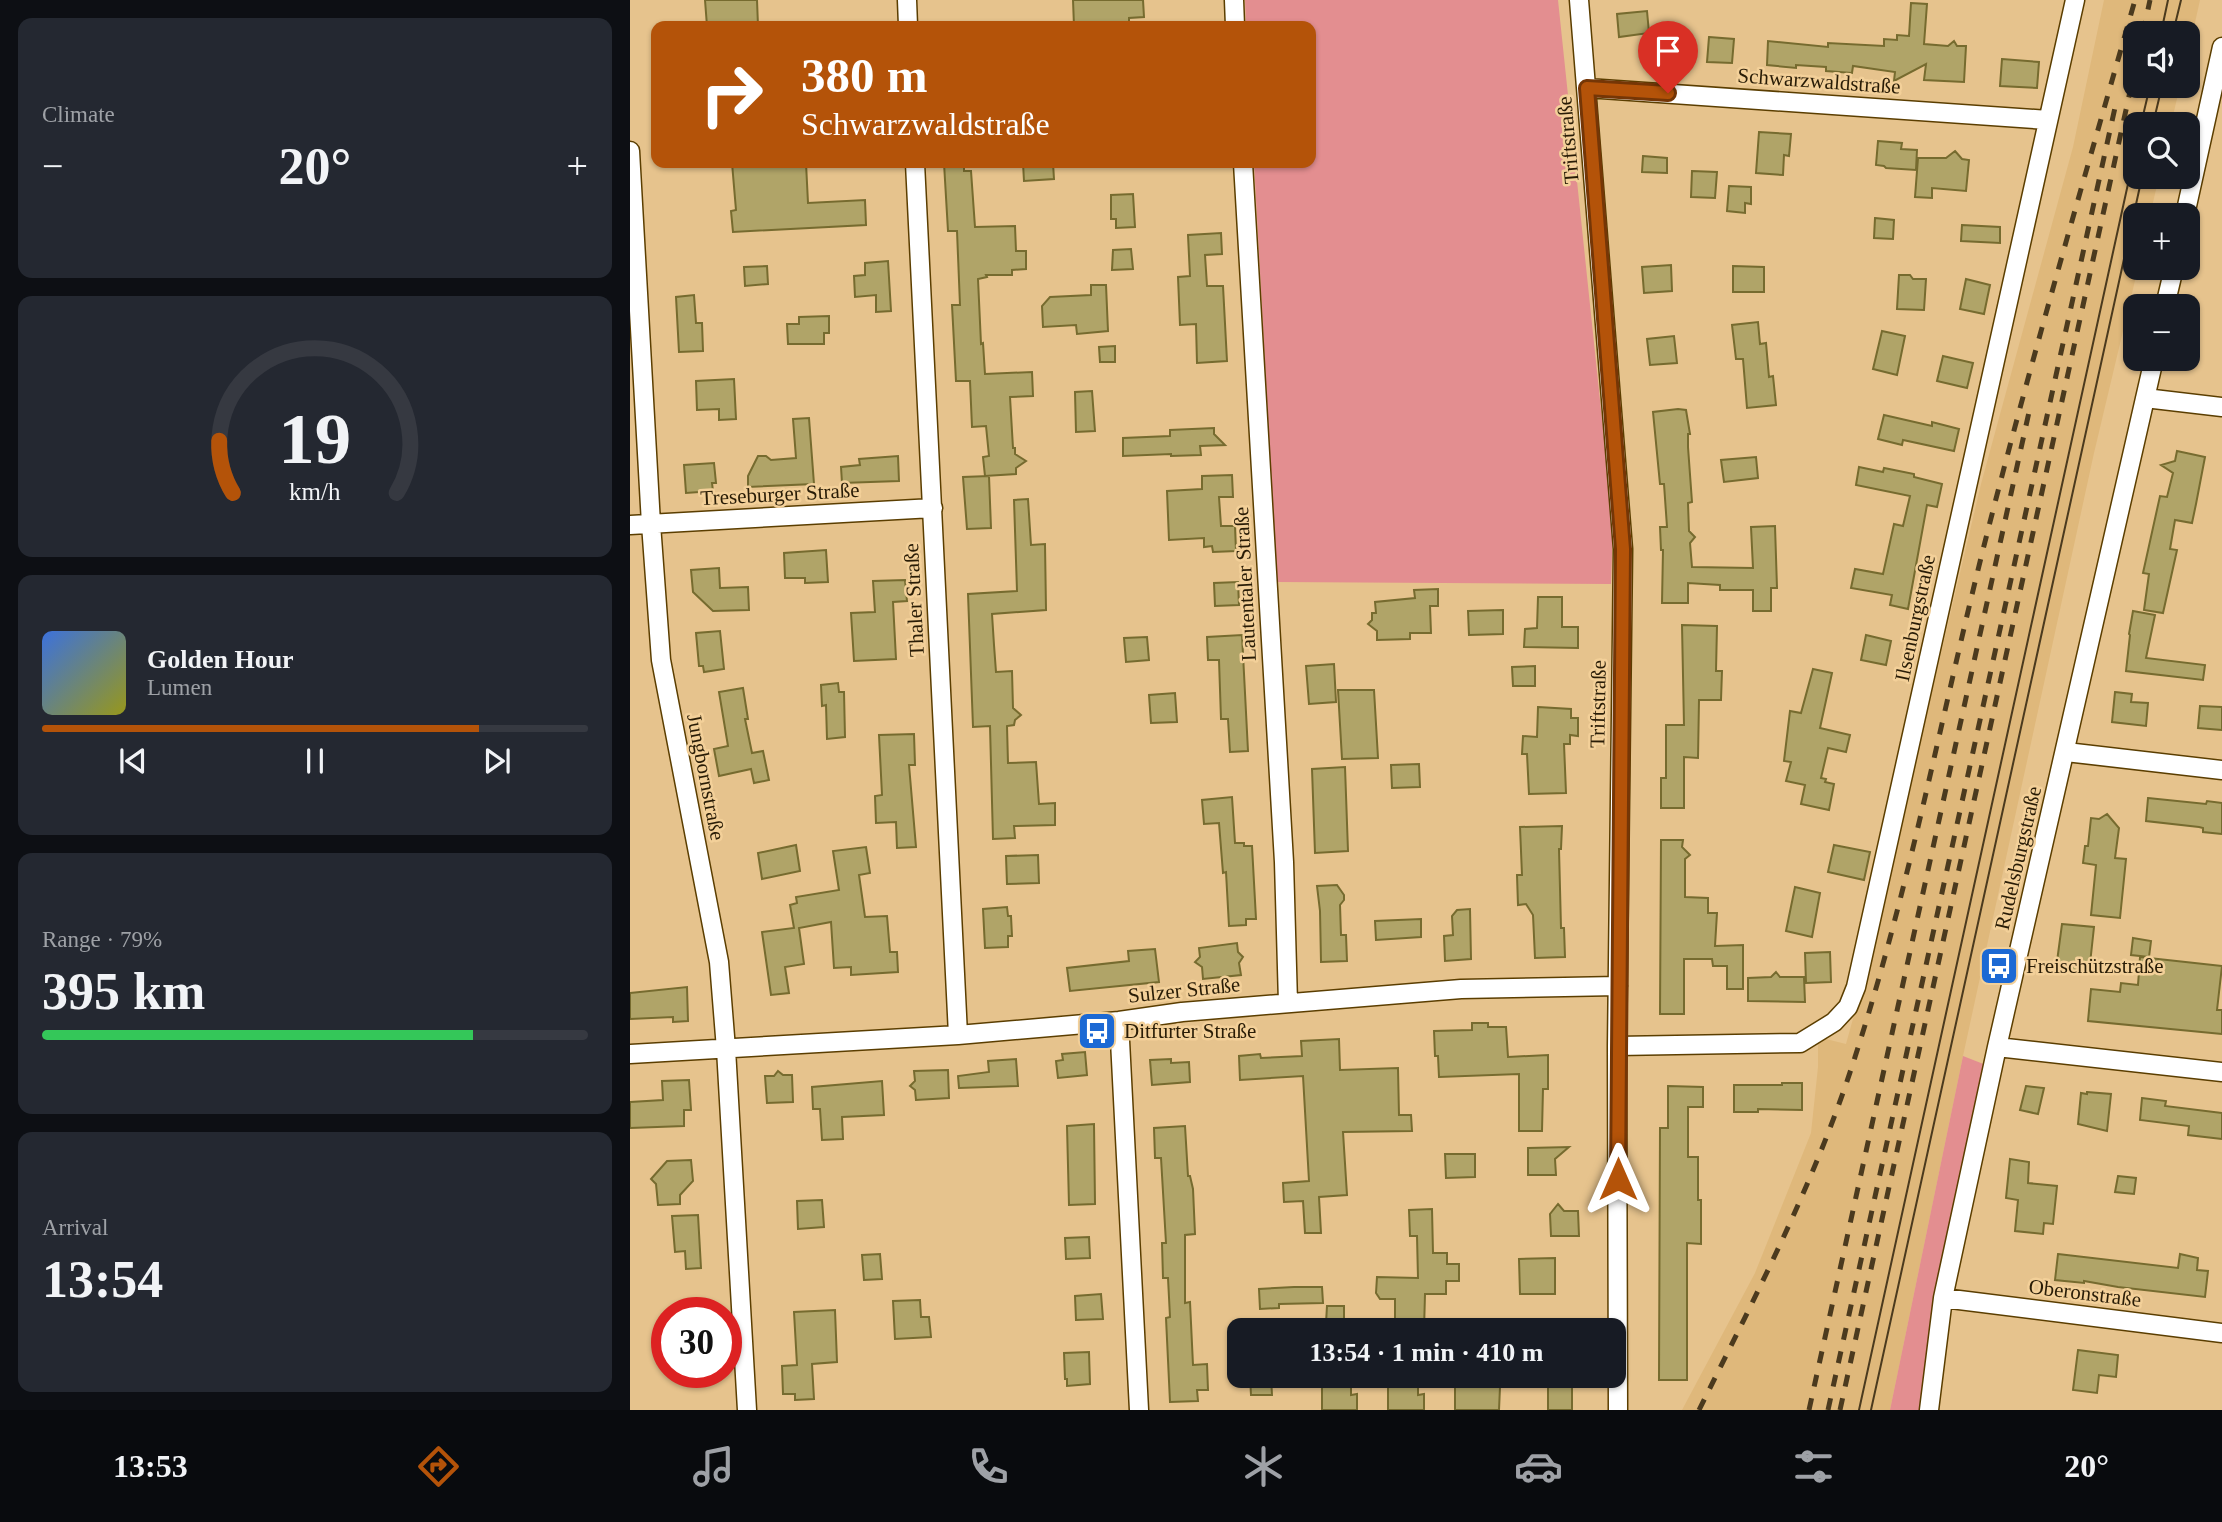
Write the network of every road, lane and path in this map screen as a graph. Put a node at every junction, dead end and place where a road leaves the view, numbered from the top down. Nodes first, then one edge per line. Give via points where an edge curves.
1 (907, 0) edge
2 (1234, 0) edge
3 (1579, 0) edge
4 (2075, 0) edge
5 (908, 21) edge
6 (1235, 21) edge
7 (2222, 47) edge
8 (1587, 88) junction
9 (2048, 120) junction
10 (630, 151) edge
11 (915, 168) edge
12 (1243, 168) edge
13 (2188, 203) edge
14 (2151, 371) edge
15 (2145, 398) junction
16 (2222, 407) edge
17 (933, 508) junction
18 (651, 524) junction
19 (630, 525) edge
20 (2066, 752) junction
21 (2222, 770) edge
22 (1618, 986) junction
23 (1288, 1003) junction
24 (1119, 1021) junction
25 (958, 1035) junction
26 (1618, 1046) junction
27 (1997, 1047) junction
28 (726, 1049) junction
29 (630, 1054) edge
30 (2222, 1072) edge
31 (1943, 1298) junction
32 (2222, 1333) edge
33 (747, 1410) edge
34 (1139, 1410) edge
35 (1618, 1410) edge
36 (1929, 1410) edge

1 - 5 street
2 - 6 street
3 - 8 street, Triftstraße
4 - 9 street, Ilsenburgstraße
7 - 13 street
8 - 9 street, Schwarzwaldstraße
8 - 22 street, Triftstraße via 1623,549
9 - 26 street, Ilsenburgstraße via 1848,1007 1834,1022 1800,1043
10 - 18 street, Jungbornstraße
11 - 17 street, Thaler Straße
12 - 23 street, Lautentaler Straße via 1284,862
14 - 15 street, Rudelsburgstraße
15 - 16 street
15 - 20 street, Rudelsburgstraße
17 - 18 street, Treseburger Straße
17 - 25 street, Thaler Straße
18 - 19 street, Treseburger Straße
18 - 28 street, Jungbornstraße via 661,660 719,962
20 - 21 street
20 - 27 street, Rudelsburgstraße
22 - 23 street, Sulzer Straße via 1461,989
22 - 26 street, Triftstraße
23 - 24 street, Sulzer Straße
24 - 25 street, Sulzer Straße
24 - 34 street
25 - 28 street, Sulzer Straße
26 - 35 street, Triftstraße
27 - 30 street
27 - 31 street, Rudelsburgstraße
28 - 29 street, Sulzer Straße
28 - 33 street, Jungbornstraße
31 - 32 street, Oberonstraße
31 - 36 street, Rudelsburgstraße

